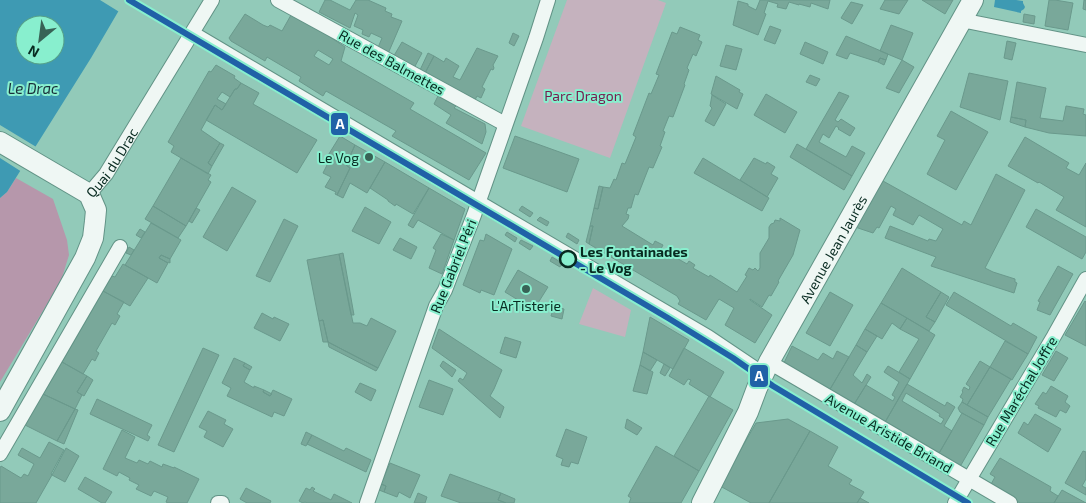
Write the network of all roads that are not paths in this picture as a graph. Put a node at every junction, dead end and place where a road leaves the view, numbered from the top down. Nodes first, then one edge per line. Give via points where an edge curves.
1 (212, 0) edge
2 (278, 0) edge
3 (548, 0) edge
4 (973, 0) edge
5 (961, 20) junction
6 (192, 33) junction
7 (1086, 45) edge
8 (505, 124) junction
9 (0, 142) edge
10 (89, 194) junction
11 (478, 202) junction
12 (120, 246) dead end
13 (1086, 278) edge
14 (766, 368) junction
15 (0, 411) edge
16 (0, 454) edge
17 (968, 480) junction
18 (367, 503) edge
19 (702, 503) edge
20 (955, 503) edge
21 (1010, 503) edge

1 - 6 street, Quai du Drac
2 - 8 street, Rue des Balmettes
3 - 8 street, Rue Gabriel Péri
4 - 5 street, Avenue Jean Jaurès
5 - 7 street
5 - 14 street, Avenue Jean Jaurès
6 - 10 street, Quai du Drac via 106,174
6 - 11 street, Avenue Aristide Briand
8 - 11 street, Rue Gabriel Péri
9 - 10 street
10 - 15 street, Quai du Drac via 96,210 93,238 85,258
11 - 14 street, Avenue Aristide Briand
11 - 18 street, Rue Gabriel Péri via 436,306
12 - 16 street
13 - 17 street, Rue Maréchal Joffre
14 - 17 street, Avenue Aristide Briand
14 - 19 street, Avenue Jean Jaurès via 748,412
17 - 20 street, Rue Maréchal Joffre
17 - 21 street, Avenue Aristide Briand

